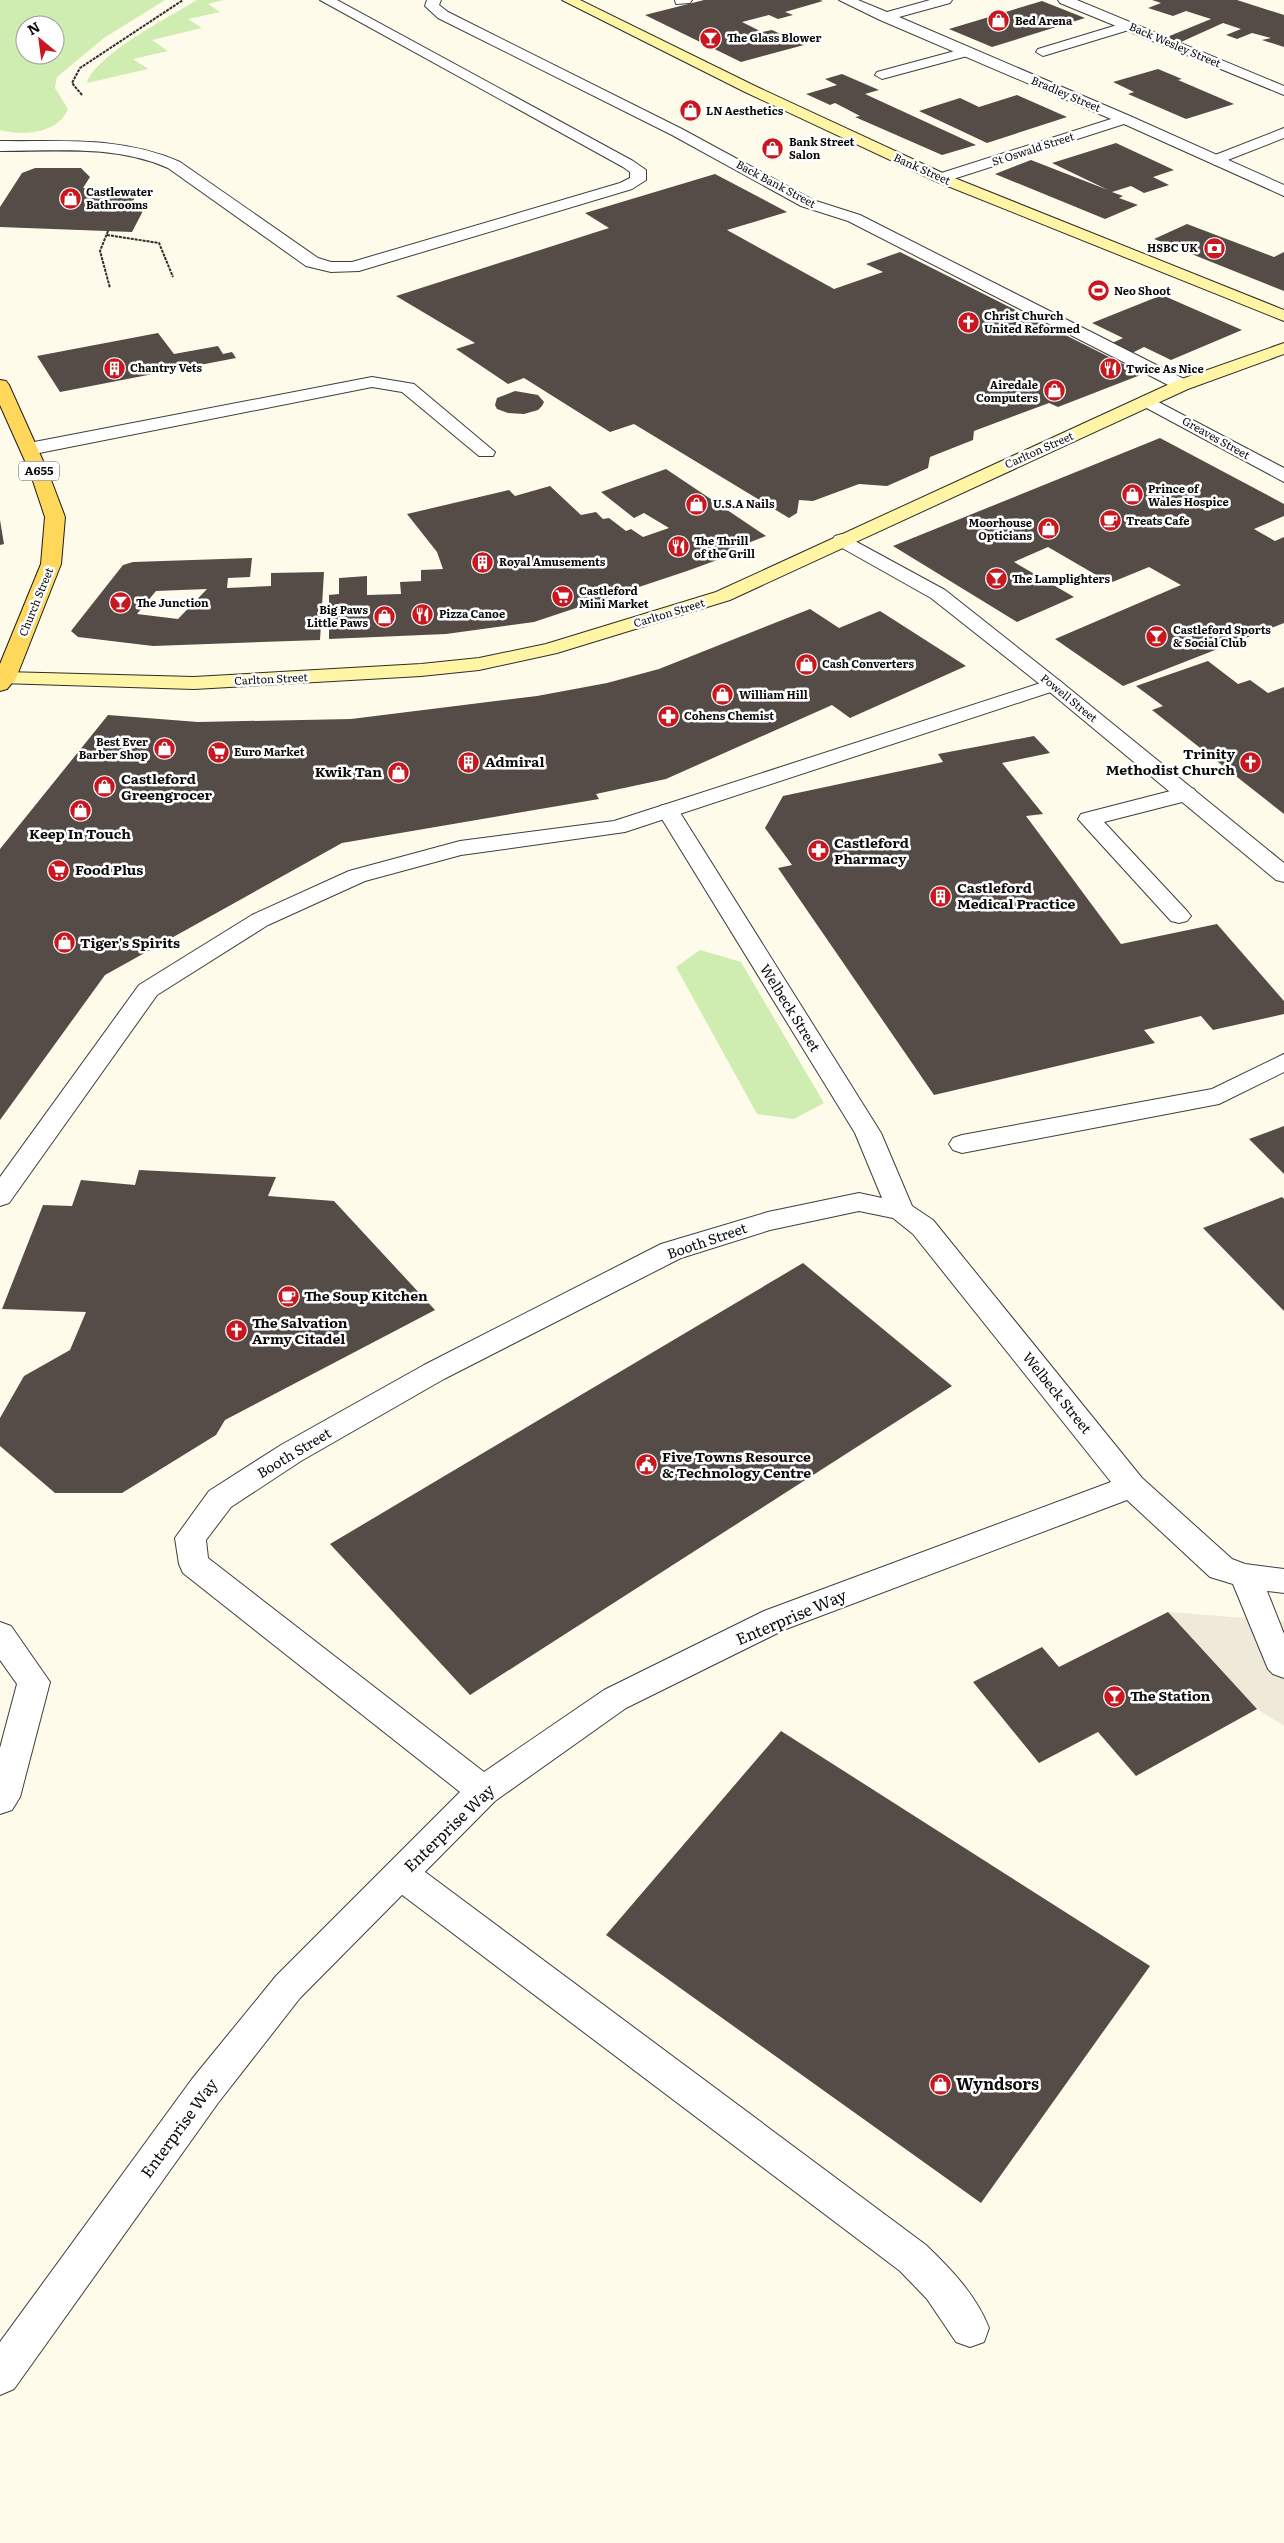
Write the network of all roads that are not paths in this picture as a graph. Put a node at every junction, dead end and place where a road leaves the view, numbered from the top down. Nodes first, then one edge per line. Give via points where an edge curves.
1 (326, 0) edge
2 (434, 0) edge
3 (569, 0) edge
4 (846, 0) edge
5 (945, 0) edge
6 (1065, 0) edge
7 (885, 17) junction
8 (1127, 26) junction
9 (966, 52) junction
10 (1043, 52) dead end
11 (882, 75) dead end
12 (1284, 91) edge
13 (1125, 119) junction
14 (1284, 133) edge
15 (0, 146) edge
16 (1216, 160) junction
17 (941, 178) junction
18 (1284, 191) edge
19 (1284, 316) edge
20 (1284, 348) edge
21 (0, 385) edge
22 (1182, 385) junction
23 (1147, 401) junction
24 (29, 449) junction
25 (486, 452) dead end
26 (1284, 476) edge
27 (842, 540) junction
28 (3, 681) edge
29 (1053, 685) junction
30 (1186, 794) junction
31 (668, 811) junction
32 (1284, 875) edge
33 (1179, 916) dead end
34 (1284, 1062) edge
35 (962, 1144) dead end
36 (0, 1197) edge
37 (901, 1211) junction
38 (768, 1221) joint
39 (1131, 1486) junction
40 (1233, 1572) junction
41 (1284, 1581) edge
42 (0, 1635) edge
43 (1284, 1665) edge
44 (483, 1791) junction
45 (0, 1800) edge
46 (401, 1874) junction
47 (970, 2328) dead end
48 (0, 2375) edge

1 - 15 street via 628,164 638,170 638,180 353,267 331,267 312,262 174,165 149,154 105,147
2 - 22 street, Back Bank Street via 432,6 443,15 677,132 807,203 854,218
3 - 17 street, Bank Street via 750,90
4 - 7 street, Bradley Street
5 - 7 street
6 - 8 street, Back Wesley Street
7 - 9 street, Bradley Street
8 - 10 street
8 - 12 street, Back Wesley Street
9 - 11 street
9 - 13 street, Bradley Street
13 - 16 street, Bradley Street
13 - 17 street, St Oswald Street
14 - 16 street
16 - 18 street, Bradley Street
17 - 19 street, Bank Street
20 - 22 street, Carlton Street
21 - 24 main road, Church Street / A655
22 - 23 street, Carlton Street
23 - 26 street, Greaves Street
23 - 27 street, Carlton Street
24 - 25 street via 372,382 408,388
24 - 28 main road, Church Street / A655 via 55,517 51,564
27 - 28 street, Carlton Street via 723,596 550,649 479,664 194,683
27 - 29 street, Powell Street via 938,594
29 - 30 street, Powell Street
29 - 31 street
30 - 32 street, Powell Street
30 - 33 street via 1090,819
31 - 36 street via 617,828 460,848 357,876 260,920 148,990
31 - 37 street, Welbeck Street via 868,1134
34 - 35 street via 1220,1096
37 - 38 street, Welbeck Street via 859,1202
37 - 39 street, Welbeck Street via 923,1227
38 - 44 street, Booth Street via 671,1252 434,1372 291,1453 220,1500 190,1538 194,1564
39 - 40 street, Welbeck Street
39 - 44 street, Enterprise Way via 775,1620 615,1699
40 - 41 street
40 - 43 street
42 - 45 street via 34,1682
44 - 46 street, Enterprise Way
46 - 47 street via 913,2258 941,2286
46 - 48 street, Enterprise Way via 288,1987 205,2091

